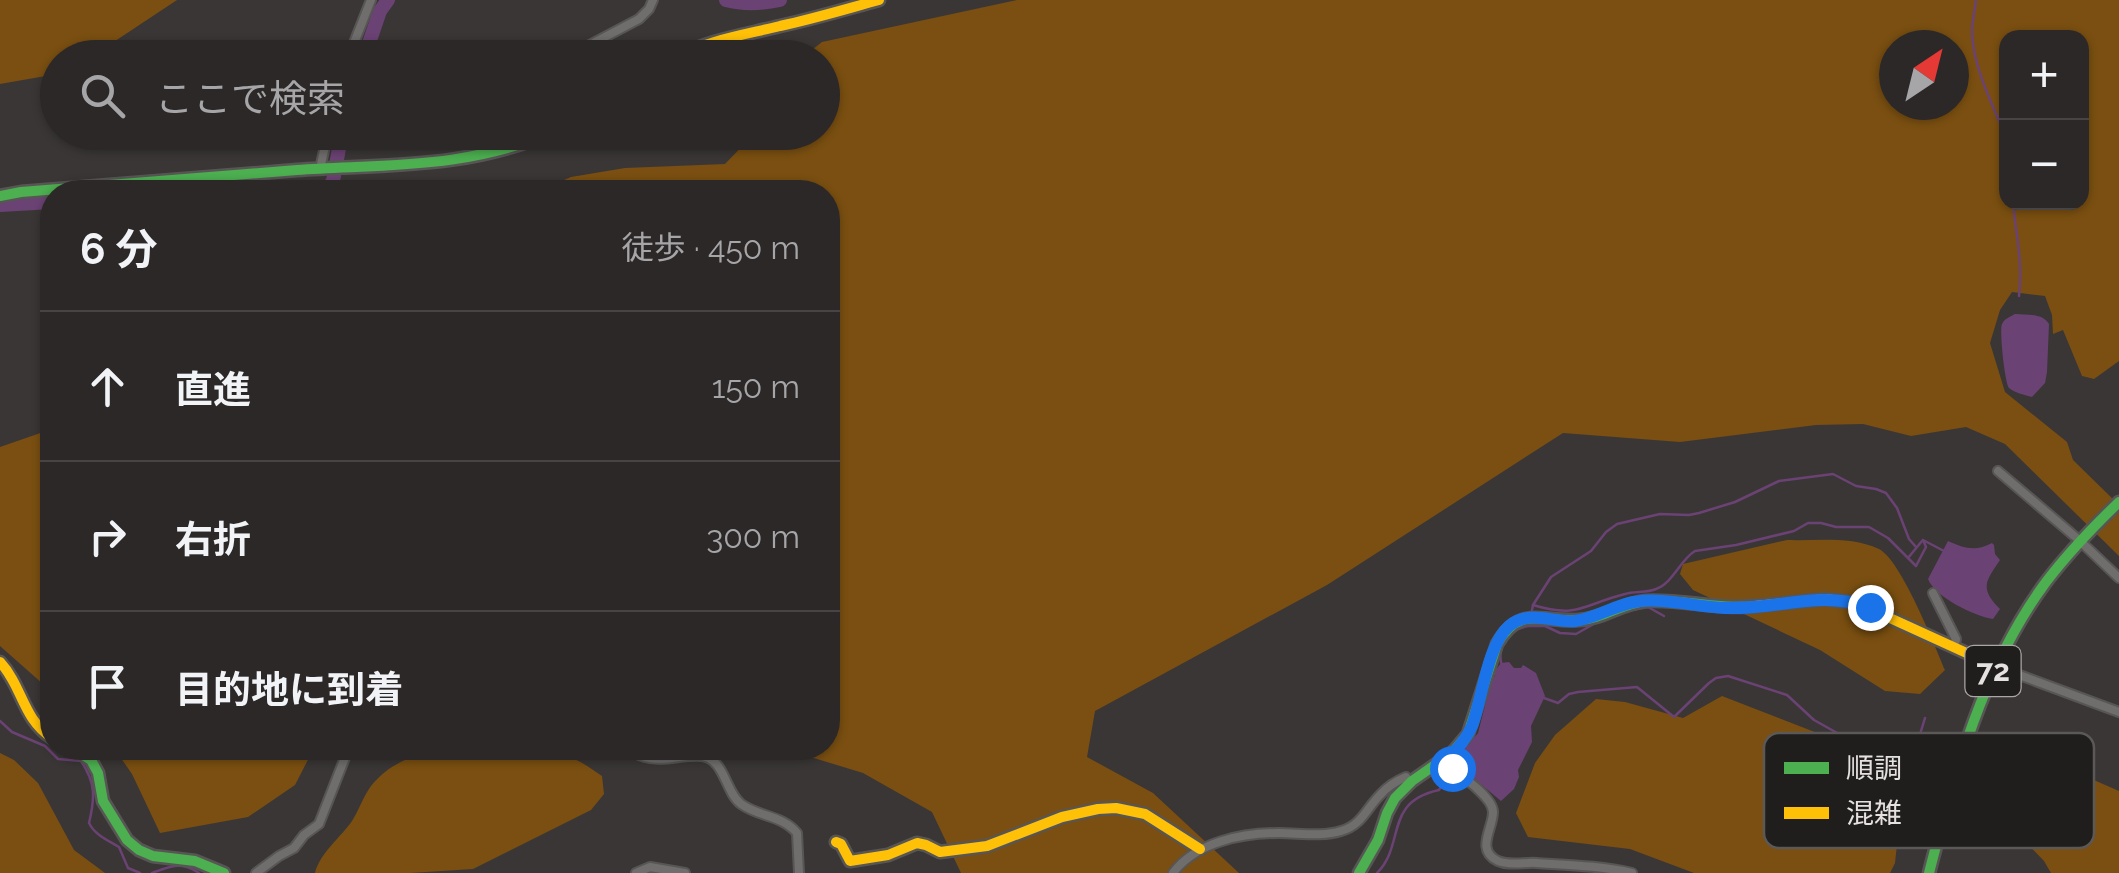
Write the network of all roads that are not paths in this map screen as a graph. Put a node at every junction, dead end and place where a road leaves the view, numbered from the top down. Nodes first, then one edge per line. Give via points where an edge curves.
1 (370, 0) edge
2 (653, 0) edge
3 (880, 0) edge
4 (355, 40) edge
5 (600, 40) edge
6 (720, 40) edge
7 (326, 150) edge
8 (506, 150) edge
9 (323, 168) junction
10 (208, 180) edge
11 (40, 191) edge
12 (0, 196) edge
13 (1998, 472) dead end
14 (2119, 502) edge
15 (2079, 540) junction
16 (2119, 578) edge
17 (1932, 593) dead end
18 (1954, 647) junction
19 (0, 662) edge
20 (1995, 666) junction
21 (2119, 712) edge
22 (40, 732) edge
23 (1967, 733) edge
24 (91, 760) edge
25 (344, 760) edge
26 (710, 760) edge
27 (1450, 767) junction
28 (1412, 783) junction
29 (836, 842) dead end
30 (1934, 848) edge
31 (1200, 849) junction
32 (1497, 860) junction
33 (224, 873) edge
34 (256, 873) edge
35 (636, 873) edge
36 (685, 873) edge
37 (799, 873) edge
38 (1173, 873) edge
39 (1359, 873) edge
40 (1493, 873) edge
41 (1632, 873) edge
42 (1928, 873) edge

1 - 4 street
2 - 5 street via 639,20
3 - 6 main road
7 - 9 street
8 - 9 main road via 458,161
9 - 10 main road
11 - 12 main road
13 - 15 street
14 - 15 main road, 72
15 - 16 street
15 - 20 main road, 72 via 2026,608
17 - 18 street
18 - 20 main road
18 - 27 main road via 1870,607 1832,599 1726,608 1635,602 1570,622 1529,617 1505,630 1471,729
19 - 22 main road
20 - 21 street
20 - 23 main road, 72
24 - 33 main road via 103,801 126,840 153,856 195,860
25 - 34 street via 324,818
26 - 37 street via 739,802 797,833
27 - 28 main road
27 - 32 street via 1492,805 1485,840
28 - 31 street via 1406,777 1397,781 1358,824 1341,831 1264,834
28 - 39 main road via 1394,798
29 - 31 main road via 850,862 889,856 919,842 940,852 991,844 1072,814 1114,807 1154,818
30 - 42 main road, 72
31 - 38 street
32 - 40 street
32 - 41 street
35 - 36 street via 650,867

